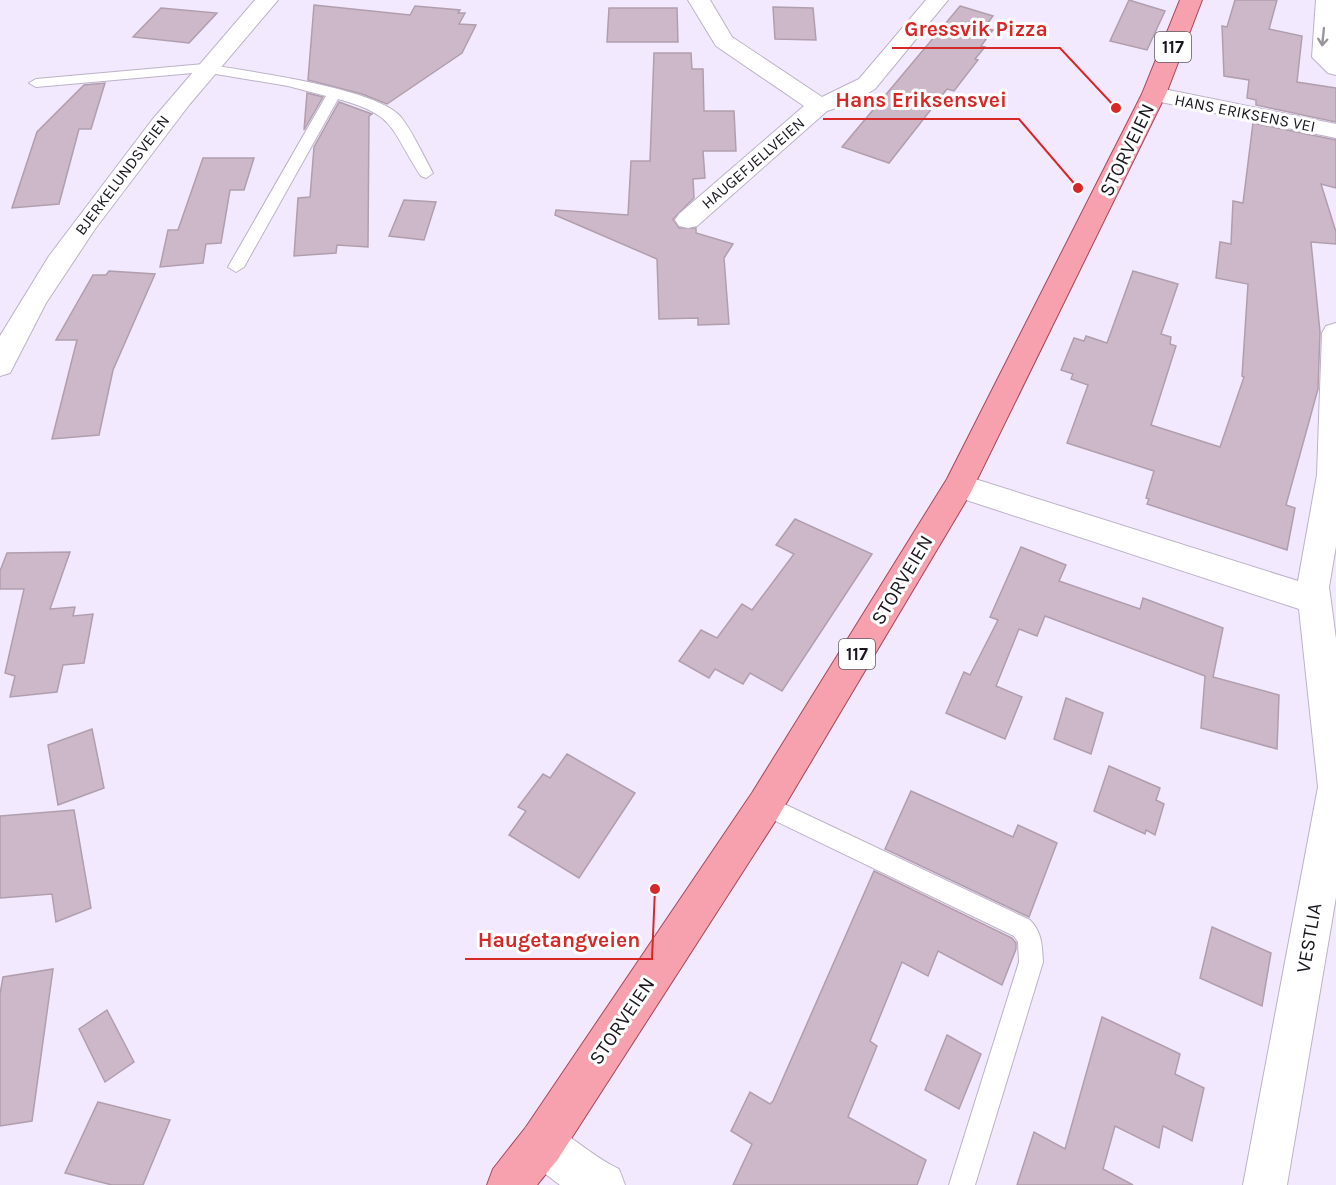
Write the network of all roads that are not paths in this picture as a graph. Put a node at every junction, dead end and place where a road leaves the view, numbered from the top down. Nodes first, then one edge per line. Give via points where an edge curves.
1 (267, 0) edge
2 (699, 0) edge
3 (937, 0) edge
4 (1191, 0) edge
5 (1327, 0) edge
6 (204, 68) junction
7 (1336, 68) edge
8 (36, 83) dead end
9 (334, 93) junction
10 (1154, 94) junction
11 (819, 106) junction
12 (1336, 131) edge
13 (426, 173) dead end
14 (688, 220) dead end
15 (236, 267) dead end
16 (1336, 333) edge
17 (0, 366) edge
18 (959, 486) junction
19 (1314, 600) junction
20 (765, 805) junction
21 (542, 1143) junction
22 (509, 1185) edge
23 (603, 1185) edge
24 (962, 1185) edge
25 (1265, 1185) edge

1 - 6 street, BJERKELUNDSVEIEN
2 - 11 street, HAUGEFJELLVEIEN via 724,41
3 - 11 street, HAUGEFJELLVEIEN via 867,84
4 - 10 main road, STORVEIEN / 117
5 -> 7 street via 1323,57
6 - 8 lane
6 - 9 lane
6 - 17 street, BJERKELUNDSVEIEN via 78,235 33,303
9 - 13 lane via 369,103 393,117
9 - 15 lane
10 - 12 street, HANS ERIKSENS VEI
10 - 18 main road, STORVEIEN / 117
11 - 14 street, HAUGEFJELLVEIEN
16 - 19 street, VESTLIA via 1332,475
18 - 19 street
18 - 20 main road, STORVEIEN / 117
19 - 25 street, VESTLIA via 1336,787
20 - 21 main road, STORVEIEN / 117
20 - 24 lane via 1022,928 1030,937 1031,962
21 - 22 main road, STORVEIEN / 117
21 - 23 street via 584,1176

